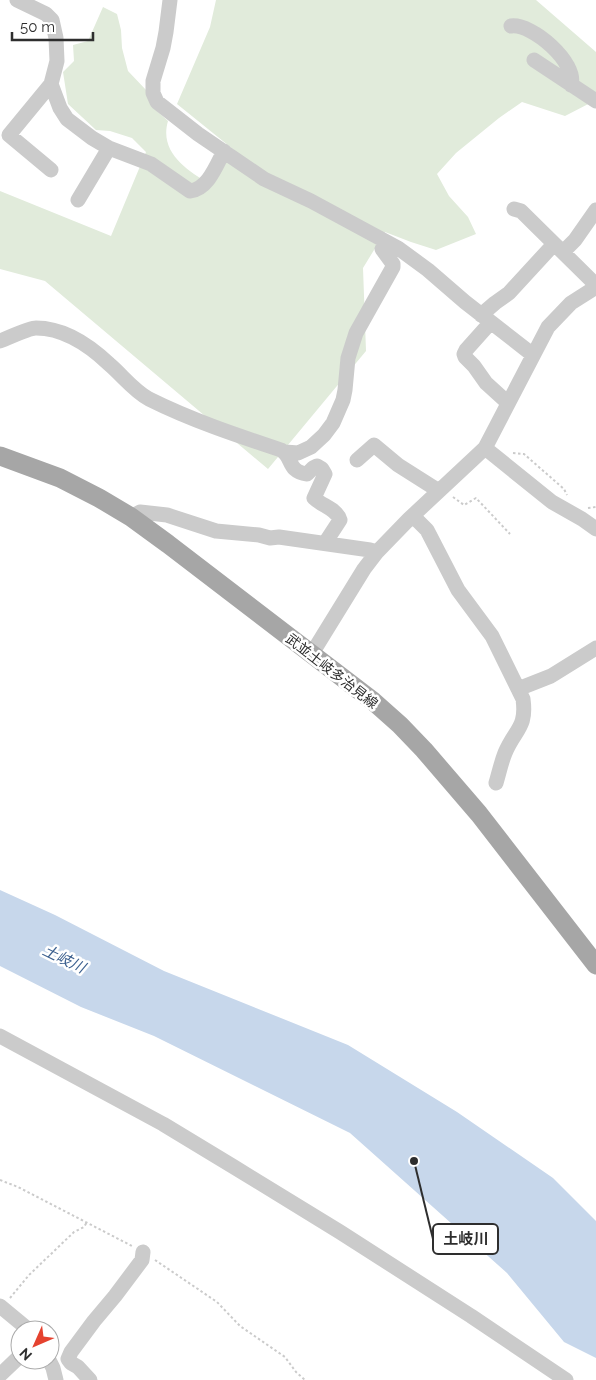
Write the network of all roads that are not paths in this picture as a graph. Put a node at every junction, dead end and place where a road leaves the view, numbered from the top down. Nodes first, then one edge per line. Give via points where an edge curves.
1 (17, 0) edge
2 (170, 0) edge
3 (511, 26) dead end
4 (534, 60) dead end
5 (51, 84) junction
6 (571, 85) junction
7 (596, 101) edge
8 (109, 148) junction
9 (224, 151) junction
10 (51, 170) dead end
11 (78, 200) dead end
12 (514, 209) dead end
13 (596, 210) edge
14 (559, 248) junction
15 (382, 249) dead end
16 (596, 286) edge
17 (486, 318) junction
18 (0, 341) edge
19 (532, 355) junction
20 (508, 403) junction
21 (486, 448) junction
22 (285, 452) junction
23 (0, 456) edge
24 (357, 460) dead end
25 (446, 494) junction
26 (413, 516) junction
27 (131, 517) junction
28 (596, 529) edge
29 (324, 544) junction
30 (377, 552) junction
31 (596, 648) edge
32 (311, 655) junction
33 (518, 689) junction
34 (496, 783) dead end
35 (596, 965) edge
36 (0, 1036) edge
37 (143, 1252) road end
38 (1, 1307) edge
39 (17, 1320) edge
40 (10, 1366) edge
41 (0, 1375) edge
42 (90, 1380) edge
43 (566, 1380) edge

1 - 5 street via 52,20 57,61
2 - 9 street via 153,93 166,111
3 - 6 street via 522,27 545,40 570,70
4 - 6 street
5 - 8 street via 67,118
5 - 10 street via 9,135
6 - 7 street
8 - 9 street via 151,164 190,191 203,185
8 - 11 street
9 - 17 street via 264,179 398,248
12 - 14 street via 521,211
13 - 14 street via 575,240
14 - 16 street
14 - 17 street via 494,303
15 - 22 street via 393,267 356,332 339,410 324,435 311,447 298,453
16 - 19 street via 571,303 548,327
17 - 19 street
17 - 20 street via 464,354 486,383
18 - 22 street via 34,328 78,339 148,398
19 - 20 street
20 - 21 street
21 - 25 street
21 - 28 street via 552,502
22 - 29 street via 294,470 308,474 317,466 324,471 314,498 340,520
23 - 27 main road, 武並土岐多治見線 via 60,478
24 - 25 street via 374,445
25 - 26 street
26 - 30 street
26 - 33 street via 427,530 458,590 492,636
27 - 29 street via 140,512 167,515 216,530
27 - 32 main road, 武並土岐多治見線
29 - 30 street
30 - 32 street
31 - 33 street via 551,676
32 - 35 main road, 武並土岐多治見線 via 372,701 424,750 479,814
33 - 34 street via 524,706 522,722 506,752
36 - 43 street via 227,1162 463,1310
37 - 42 street via 142,1260 68,1358
38 - 39 street
40 - 41 street

